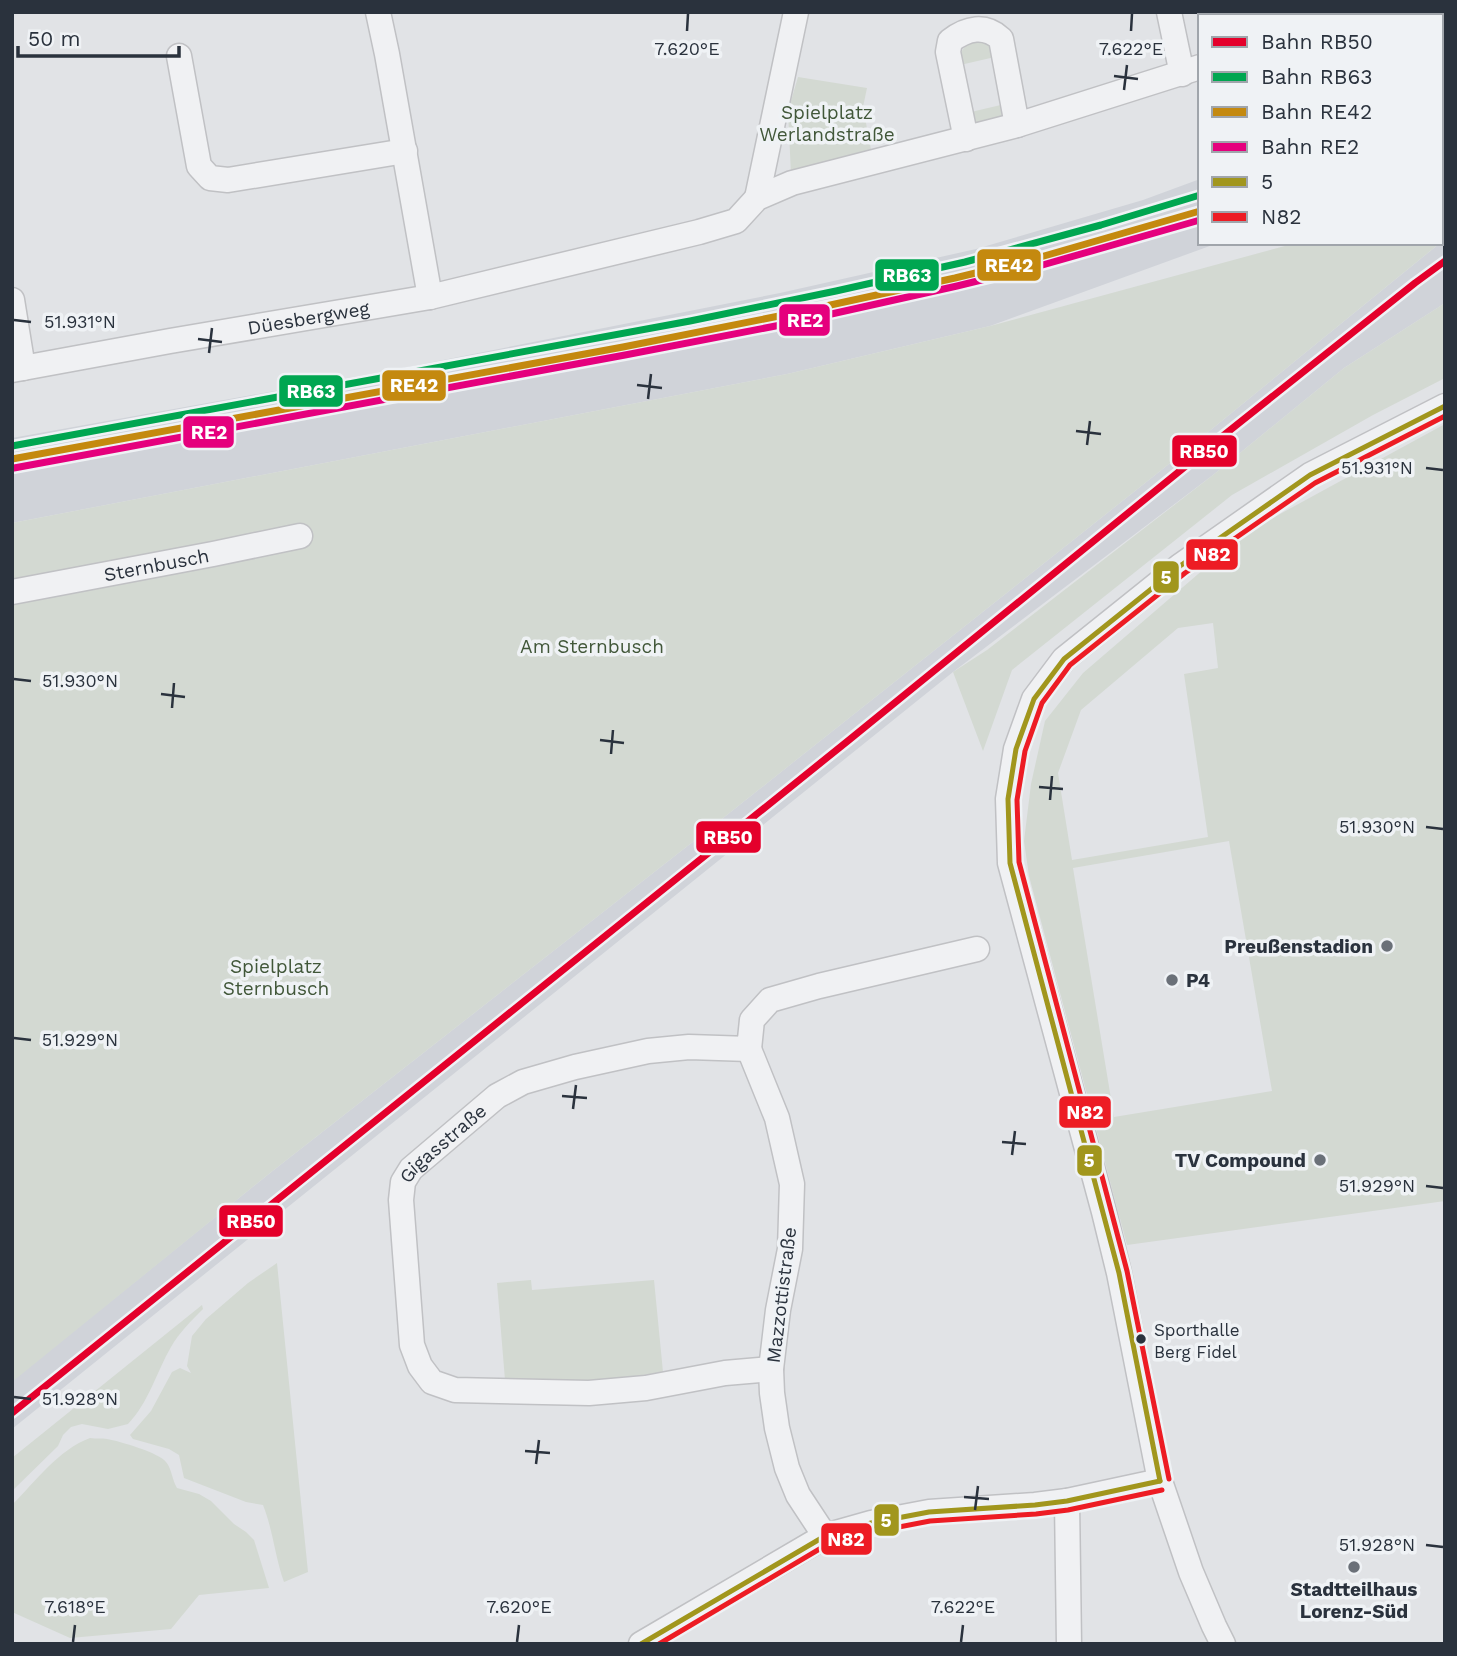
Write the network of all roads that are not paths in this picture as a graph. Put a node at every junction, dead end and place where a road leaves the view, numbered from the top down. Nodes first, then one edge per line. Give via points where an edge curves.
1 (378, 12) edge
2 (796, 12) edge
3 (1169, 12) edge
4 (179, 56) dead end
5 (1191, 70) edge
6 (1017, 125) junction
7 (966, 139) junction
8 (405, 151) junction
9 (757, 198) junction
10 (430, 298) junction
11 (12, 300) edge
12 (18, 369) edge
13 (1445, 406) edge
14 (300, 536) dead end
15 (12, 592) edge
16 (977, 949) dead end
17 (749, 1049) junction
18 (771, 1369) junction
19 (1160, 1481) junction
20 (1067, 1501) junction
21 (825, 1536) junction
22 (642, 1644) edge
23 (1069, 1644) edge
24 (1223, 1644) edge

1 - 8 street
2 - 9 street
3 - 5 street
4 - 8 street via 199,166 211,178 228,180
5 - 6 street, Düesbergweg
6 - 7 street, Düesbergweg
6 - 7 street via 1001,39 983,29 960,34 950,41 948,52
7 - 9 street, Düesbergweg via 792,183
8 - 10 street
9 - 10 street, Düesbergweg via 736,220 699,232
10 - 12 street, Düesbergweg
11 - 12 street, Düesbergweg
13 - 19 street via 1310,475 1180,566 1064,659 1034,699 1016,749 1008,799 1010,863 1107,1225
14 - 15 street, Sternbusch
16 - 17 street via 770,1000 752,1020
17 - 18 street, Mazzottistraße via 777,1118 792,1184 790,1249
17 - 18 street, Gigasstraße via 649,1051 523,1082 497,1096 411,1169 403,1182 401,1200 412,1345 432,1382 455,1390 589,1393
18 - 21 street, Mazzottistraße via 786,1468 798,1496
19 - 20 street
19 - 24 street via 1191,1572
20 - 21 street via 929,1512
20 - 23 street
21 - 22 street

